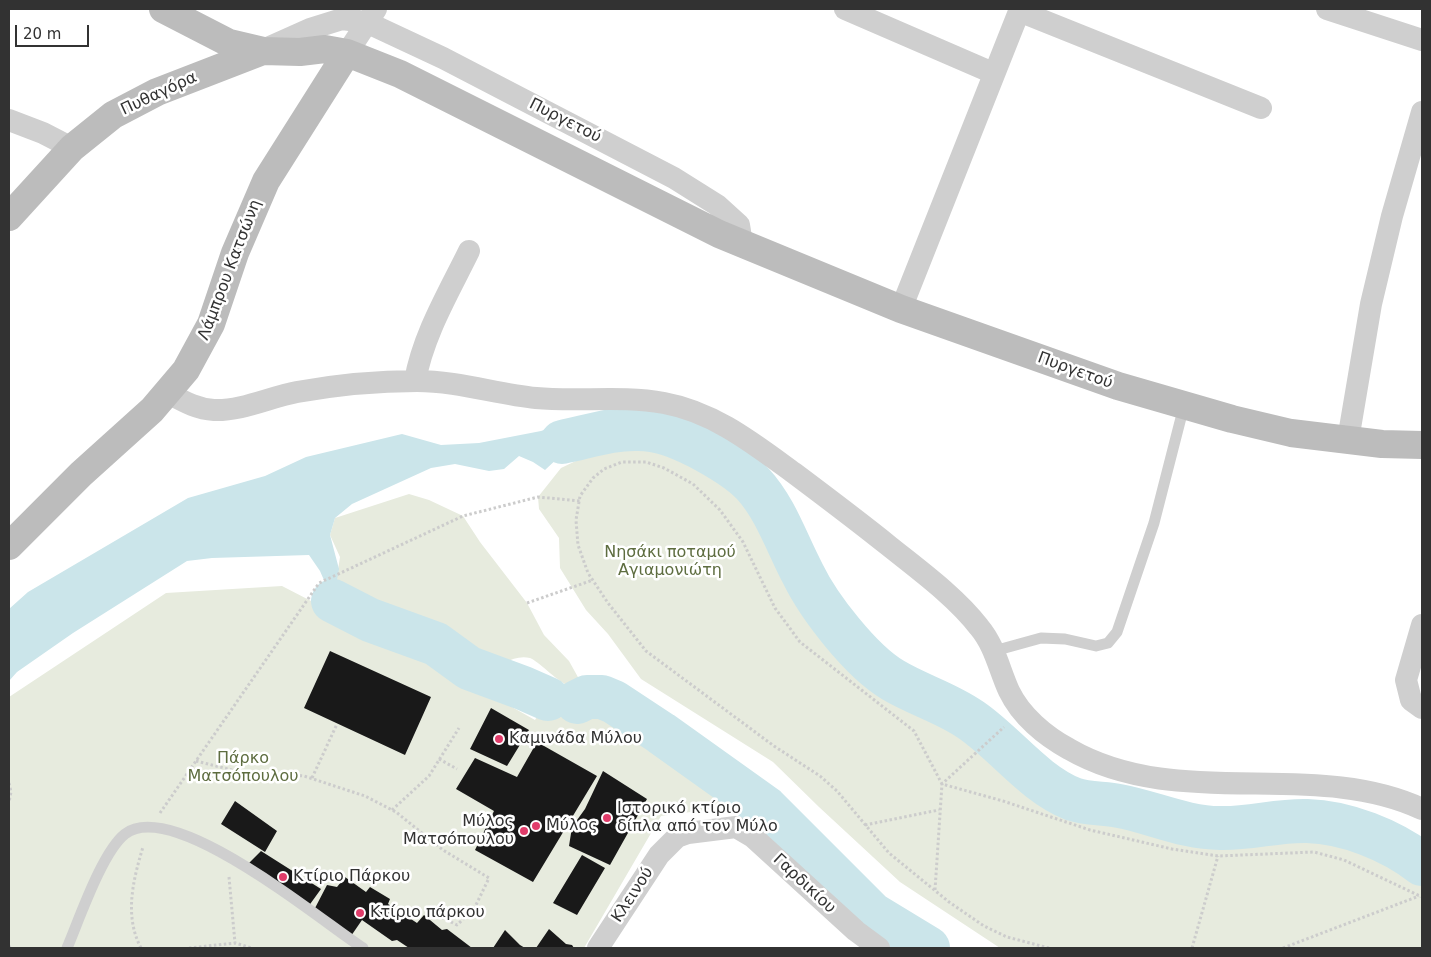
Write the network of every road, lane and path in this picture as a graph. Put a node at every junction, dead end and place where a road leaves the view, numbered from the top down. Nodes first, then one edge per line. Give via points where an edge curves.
1 (163, 9) edge
2 (845, 9) edge
3 (1327, 9) edge
4 (1019, 10) edge
5 (371, 15) edge
6 (1422, 40) edge
7 (263, 51) junction
8 (347, 53) junction
9 (993, 73) junction
10 (1261, 108) dead end
11 (1422, 112) edge
12 (9, 120) edge
13 (72, 148) junction
14 (9, 217) edge
15 (742, 244) junction
16 (469, 251) dead end
17 (901, 309) junction
18 (415, 381) junction
19 (168, 393) junction
20 (1184, 406) junction
21 (1348, 440) junction
22 (1422, 446) edge
23 (580, 501) junction
24 (9, 546) edge
25 (593, 580) junction
26 (527, 603) dead end
27 (1422, 625) edge
28 (994, 651) junction
29 (1416, 704) edge
30 (337, 724) dead end
31 (1007, 724) dead end
32 (459, 728) dead end
33 (439, 759) junction
34 (196, 761) junction
35 (457, 769) dead end
36 (312, 778) junction
37 (9, 783) edge
38 (942, 784) junction
39 (9, 802) edge
40 (1422, 809) edge
41 (392, 810) junction
42 (939, 810) junction
43 (864, 825) junction
44 (150, 828) junction
45 (669, 843) joint
46 (227, 854) junction
47 (1218, 856) junction
48 (935, 890) junction
49 (1421, 896) edge
50 (443, 918) dead end
51 (851, 940) edge
52 (236, 943) junction
53 (67, 948) edge
54 (141, 948) edge
55 (189, 948) edge
56 (252, 948) edge
57 (363, 948) edge
58 (598, 948) edge
59 (879, 948) edge
60 (1049, 948) edge
61 (1192, 948) edge
62 (1283, 948) edge

1 - 7 street via 229,43
2 - 9 street
3 - 6 street
4 - 9 street
4 - 10 street
5 - 7 street, Πυργετού via 342,19 310,29
5 - 8 street, Λάμπρου Κατσώνη
5 - 15 street, Πυργετού via 443,58 674,178 717,205 739,225
7 - 8 street, Πυθαγόρα via 325,49
7 - 13 street, Πυθαγόρα via 133,104 113,115
8 - 15 street, Πυργετού via 448,96 543,147
8 - 19 street, Λάμπρου Κατσώνη via 266,181 235,253 211,324 186,370
9 - 17 street
11 - 21 street via 1371,304
12 - 13 street
13 - 14 street, Πυθαγόρα
15 - 17 street, Πυργετού
16 - 18 street via 426,342
17 - 20 street, Πυργετού
18 - 19 street via 297,392 223,410 196,407
18 - 28 street via 542,398 634,398 675,405 704,415 760,448 899,554 968,614
19 - 24 street, Λάμπρου Κατσώνη
20 - 21 street, Πυργετού via 1291,433
20 - 28 lane via 1154,523 1117,632 1108,643 1096,646 1041,638
21 - 22 street, Πυργετού
23 - 25 path via 576,520 578,546
23 - 34 path via 538,497 464,516 319,583
23 - 38 path via 593,478 604,469 622,462 646,462 693,484 720,510 743,542 775,608 800,642 914,732
25 - 26 path
25 - 43 path via 646,651 820,776 837,791
27 - 29 street via 1406,680
28 - 40 street via 1008,689 1021,711 1060,744 1106,766 1142,776 1192,782 1349,790 1382,795
30 - 36 path
31 - 38 path
32 - 33 path
33 - 35 path
33 - 41 path via 429,776
34 - 36 path via 236,771
34 - 44 path
36 - 41 path via 365,796
37 - 39 path
38 - 42 path
38 - 47 path via 1090,830
41 - 50 path via 443,850 488,878 468,916 457,925
42 - 43 path
42 - 48 path
43 - 48 path via 889,853
44 - 46 lane via 195,838
44 - 53 lane via 132,830 118,841
44 - 54 path via 131,908 134,931
45 - 51 street, Γαρδικίου via 688,832 727,827 743,830
45 - 58 street, Κλεινού
46 - 52 path
46 - 57 lane
47 - 49 path via 1314,852 1344,860
47 - 61 path
48 - 60 path via 984,926 1007,937
49 - 62 path
51 - 59 street, Γαρδικίου
52 - 55 path
52 - 56 path

